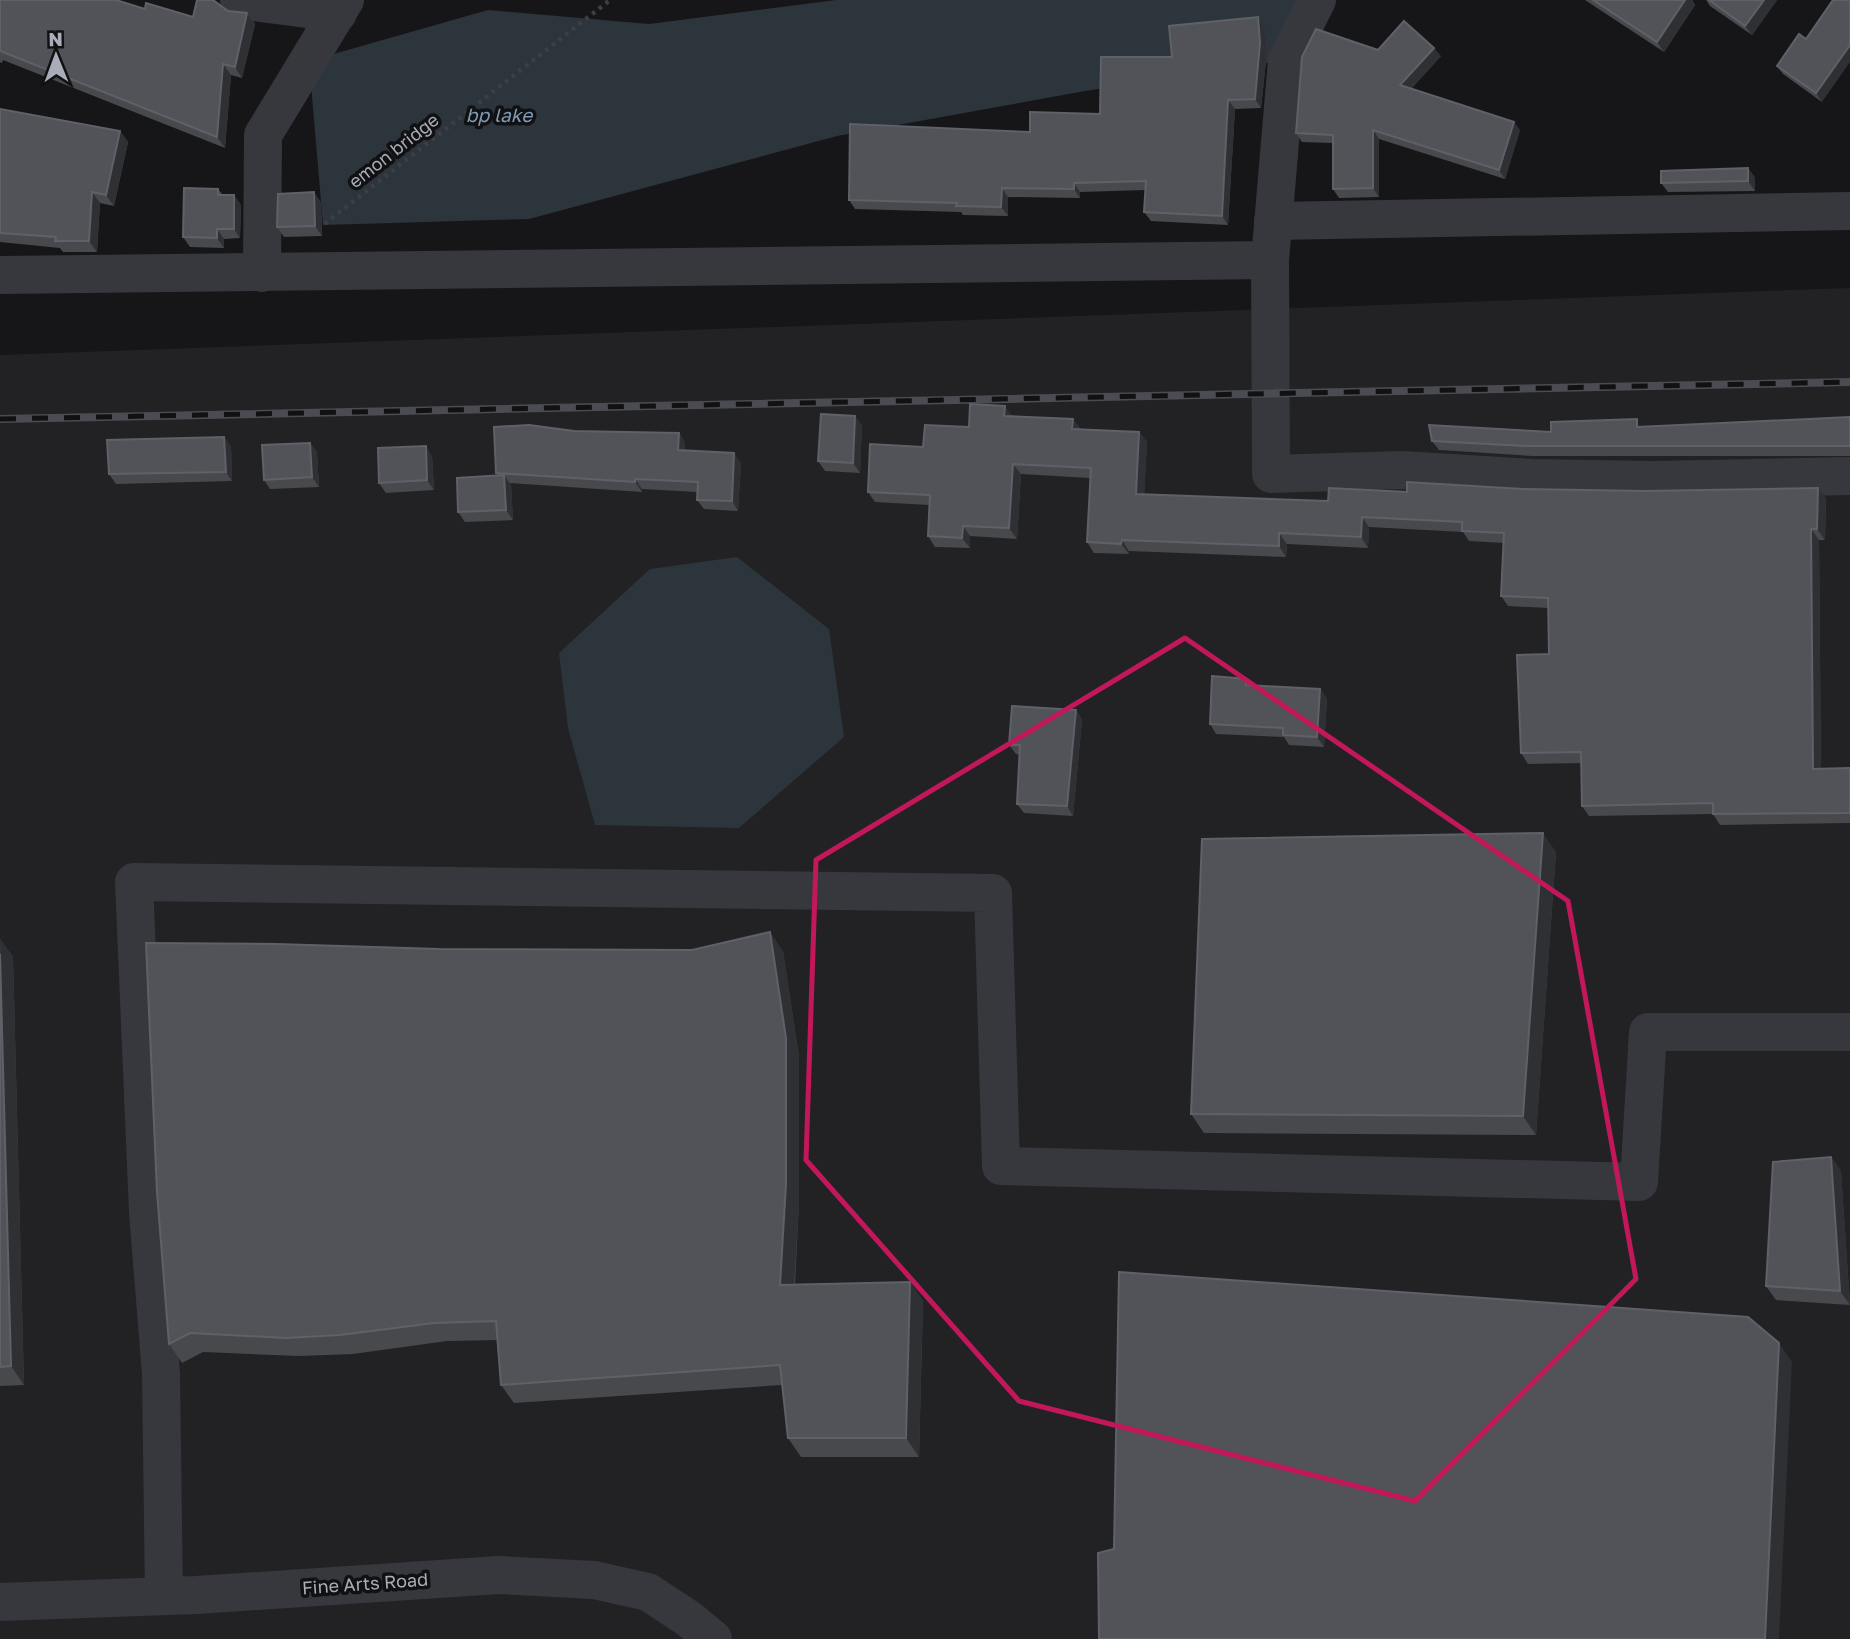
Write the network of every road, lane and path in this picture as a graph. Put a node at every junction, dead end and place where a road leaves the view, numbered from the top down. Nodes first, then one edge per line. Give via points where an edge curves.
1 (239, 0) edge
2 (610, 0) edge
3 (1317, 0) edge
4 (342, 7) edge
5 (1850, 211) edge
6 (1273, 221) junction
7 (313, 233) edge
8 (1270, 260) junction
9 (262, 273) junction
10 (0, 275) edge
11 (1850, 476) edge
12 (1850, 1032) edge
13 (164, 1596) junction
14 (0, 1601) edge
15 (713, 1639) edge

1 - 4 street
2 - 7 path, emon bridge
3 - 6 street via 1286,60
4 - 9 street via 263,135
5 - 6 street
6 - 8 street
8 - 9 street
8 - 11 street via 1271,474 1402,470 1653,480
9 - 10 street
12 - 13 street via 1648,1032 1639,1182 1001,1167 993,893 134,882 148,1212 161,1374
13 - 14 street, Fine Arts Road
13 - 15 street, Fine Arts Road via 499,1575 594,1580 648,1592

